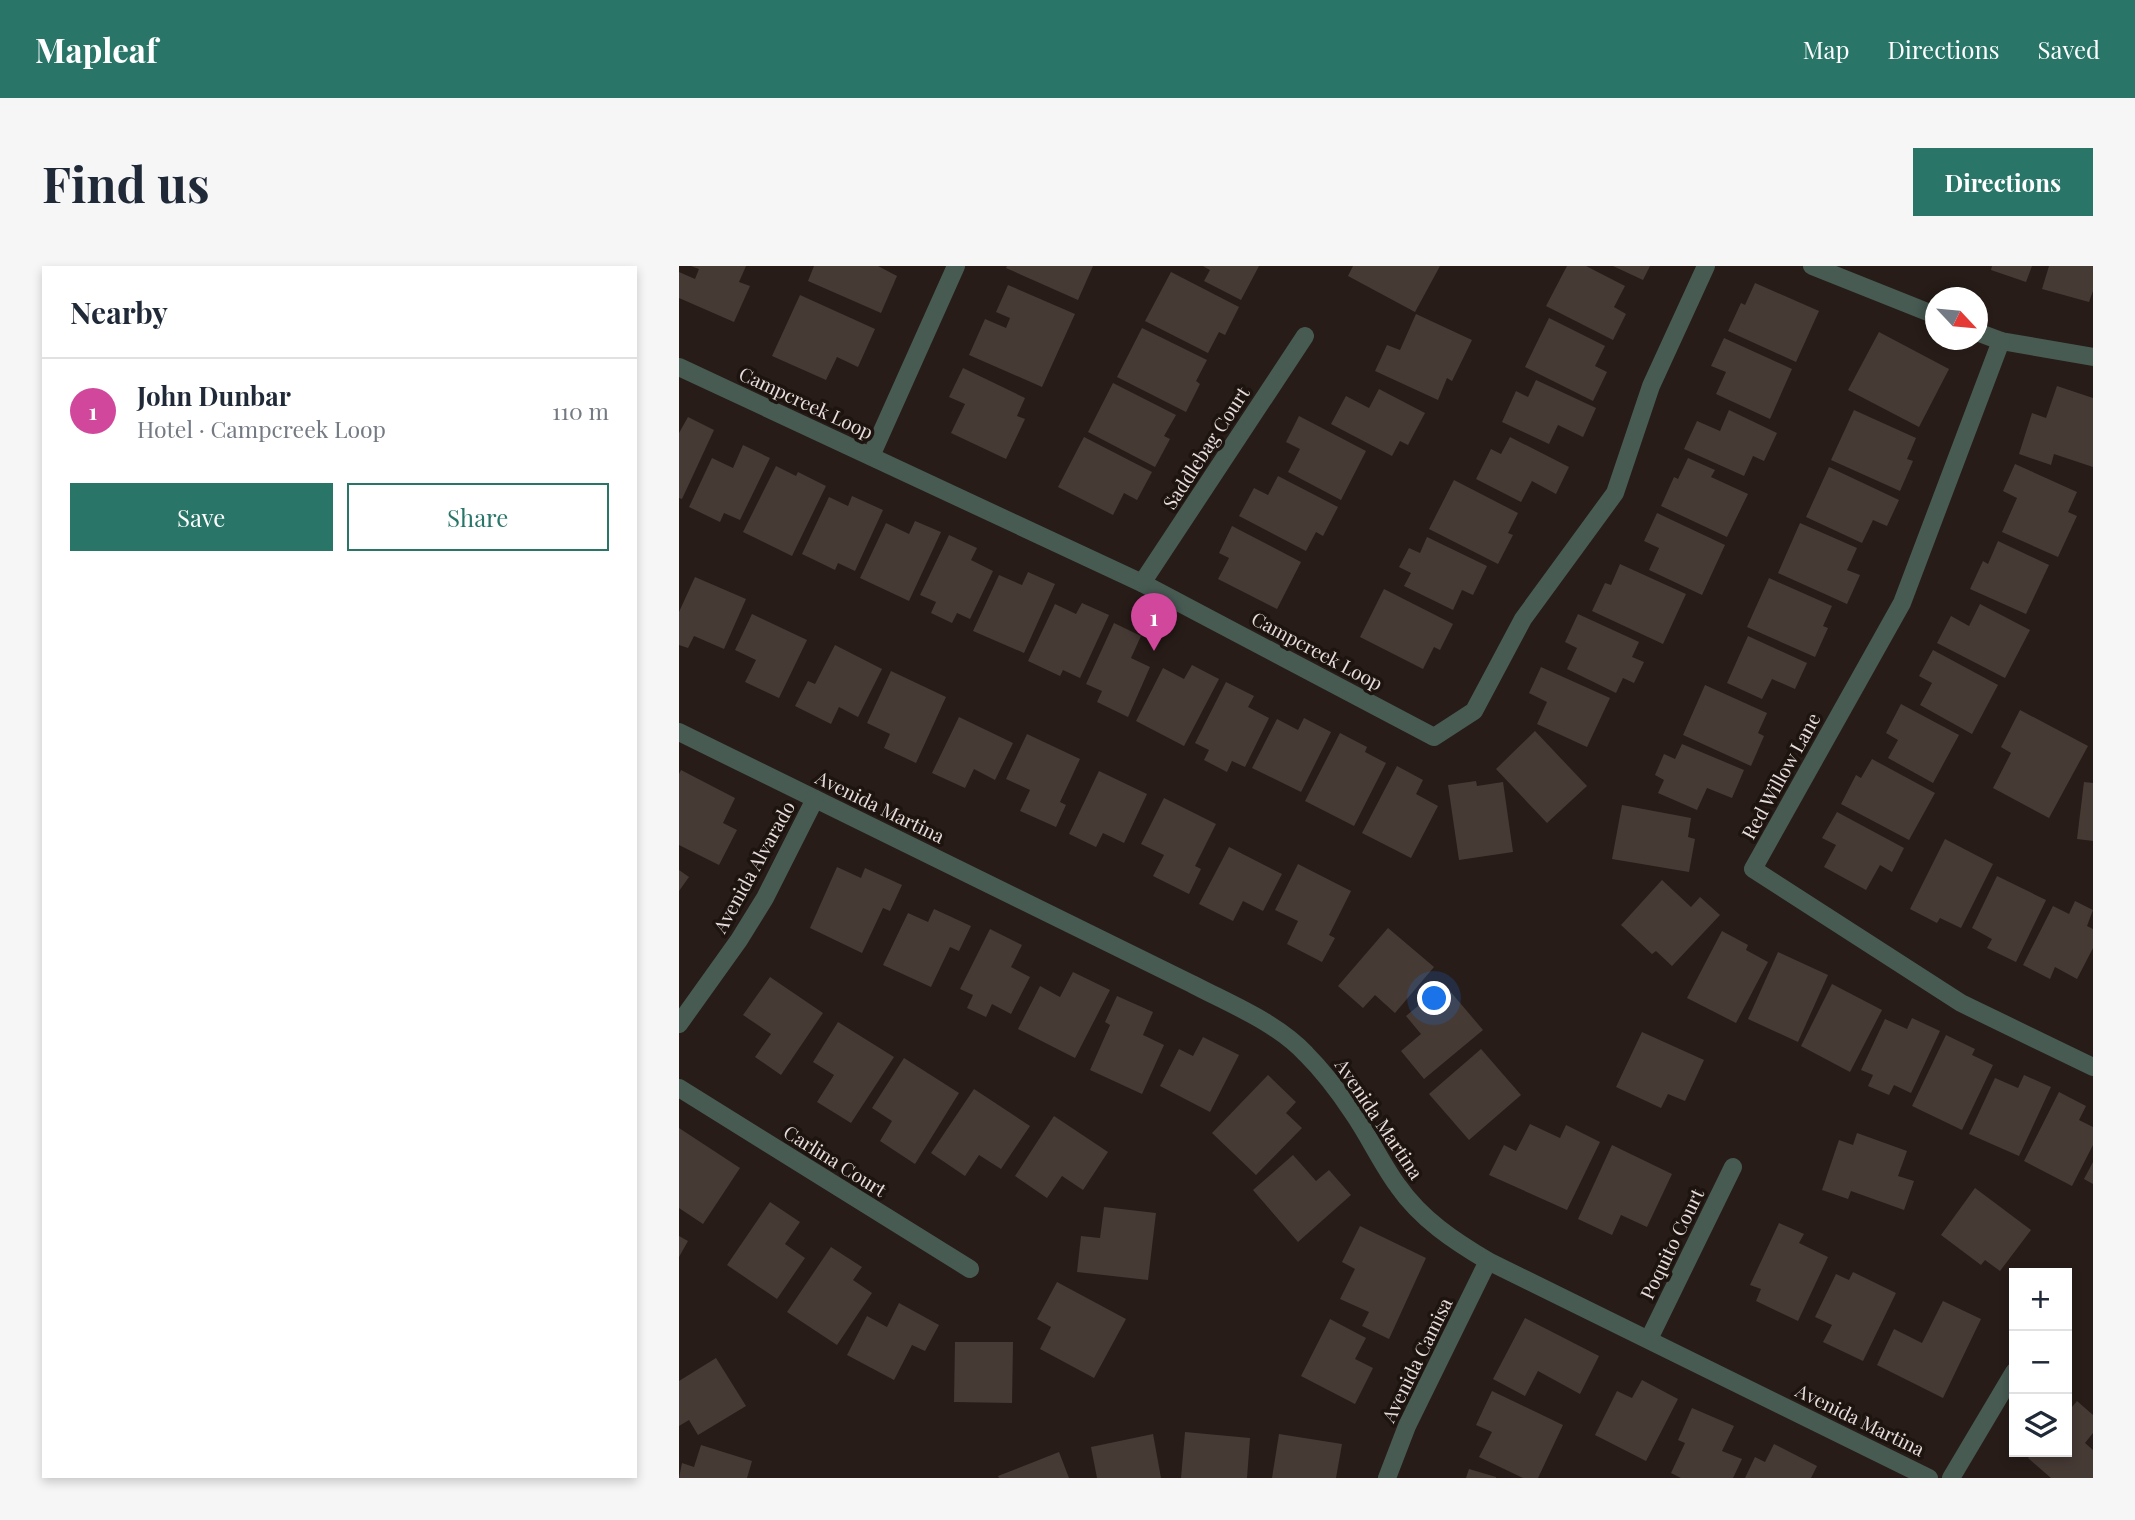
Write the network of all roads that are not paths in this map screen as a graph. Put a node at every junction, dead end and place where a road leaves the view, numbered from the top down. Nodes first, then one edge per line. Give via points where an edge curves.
1 (956, 266) edge
2 (1706, 266) edge
3 (1812, 266) edge
4 (1925, 311) edge
5 (1305, 336) dead end
6 (1988, 336) edge
7 (2001, 341) junction
8 (2093, 357) edge
9 (679, 367) edge
10 (871, 456) junction
11 (1142, 583) junction
12 (679, 732) edge
13 (815, 799) junction
14 (679, 1024) edge
15 (2093, 1067) edge
16 (679, 1088) edge
17 (1733, 1167) dead end
18 (1488, 1261) junction
19 (970, 1269) dead end
20 (1649, 1339) junction
21 (2009, 1380) edge
22 (1387, 1478) edge
23 (1929, 1478) edge
24 (1951, 1478) edge

1 - 10 street
2 - 11 street, Campcreek Loop via 1651,386 1615,492 1523,619 1474,711 1434,737
3 - 4 street
5 - 11 street, Saddlebag Court
6 - 7 street
7 - 8 street
7 - 15 street, Red Willow Lane via 1902,603 1753,869 1961,1003
9 - 10 street, Campcreek Loop
10 - 11 street, Campcreek Loop
12 - 13 street, Avenida Martina
13 - 14 street, Avenida Alvarado via 765,898
13 - 18 street, Avenida Martina via 1273,1028 1304,1051 1330,1079 1398,1186 1422,1214
16 - 19 street, Carlina Court
17 - 20 street, Poquito Court
18 - 20 street, Avenida Martina
18 - 22 street, Avenida Camisa via 1407,1426
20 - 23 street, Avenida Martina
21 - 24 street

